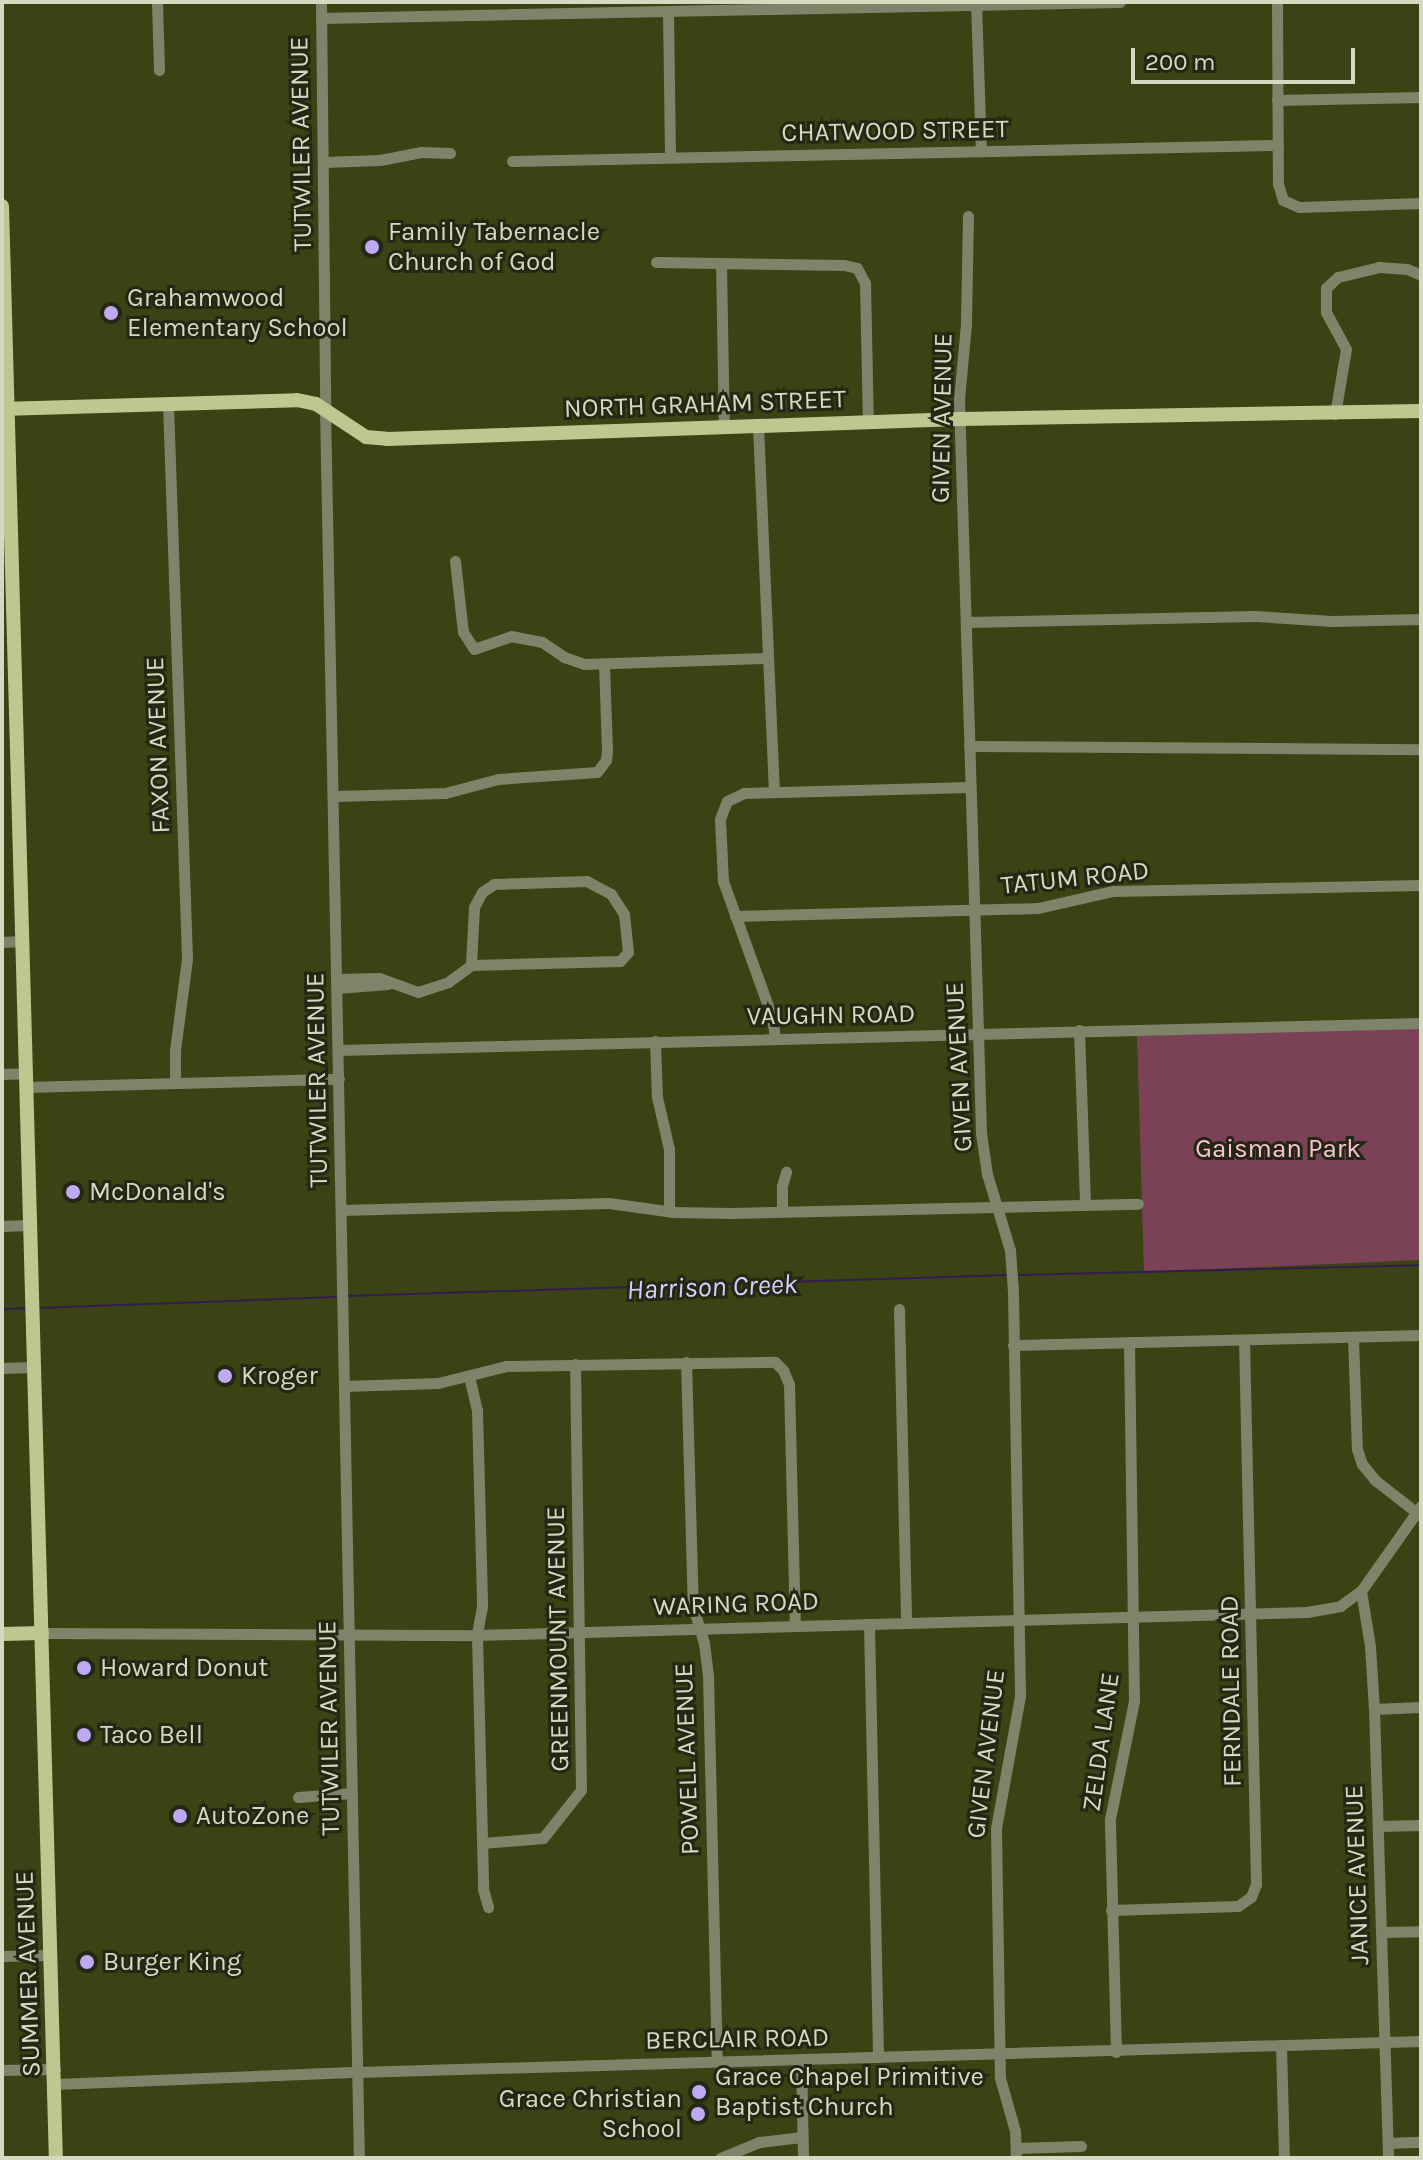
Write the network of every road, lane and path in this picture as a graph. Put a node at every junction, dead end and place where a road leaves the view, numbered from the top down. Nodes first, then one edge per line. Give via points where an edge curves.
1 (157, 2) edge
2 (321, 2) edge
3 (1120, 2) edge
4 (1277, 2) edge
5 (976, 4) edge
6 (727, 6) edge
7 (668, 11) junction
8 (321, 18) junction
9 (159, 70) dead end
10 (1421, 97) edge
11 (1277, 100) junction
12 (1278, 145) junction
13 (981, 151) junction
14 (450, 153) dead end
15 (670, 157) junction
16 (512, 161) dead end
17 (324, 162) junction
18 (1421, 203) edge
19 (2, 206) edge
20 (968, 216) dead end
21 (656, 262) dead end
22 (721, 263) junction
23 (1421, 275) edge
24 (168, 403) junction
25 (5, 408) edge
26 (325, 409) junction
27 (1421, 411) edge
28 (1335, 414) junction
29 (960, 419) junction
30 (868, 422) junction
31 (758, 426) junction
32 (724, 427) junction
33 (455, 561) dead end
34 (1421, 619) edge
35 (966, 622) junction
36 (8, 624) edge
37 (768, 658) junction
38 (604, 664) junction
39 (8, 671) edge
40 (969, 746) junction
41 (1421, 749) edge
42 (970, 787) junction
43 (774, 792) junction
44 (335, 796) junction
45 (1421, 885) edge
46 (974, 910) junction
47 (735, 916) junction
48 (21, 941) junction
49 (2, 942) edge
50 (471, 965) junction
51 (337, 983) junction
52 (1421, 1023) edge
53 (1079, 1030) junction
54 (978, 1033) junction
55 (775, 1038) junction
56 (655, 1041) junction
57 (338, 1050) junction
58 (2, 1074) edge
59 (339, 1079) junction
60 (25, 1080) junction
61 (175, 1083) junction
62 (786, 1172) dead end
63 (1138, 1204) dead end
64 (1085, 1205) junction
65 (997, 1208) junction
66 (341, 1210) junction
67 (669, 1211) junction
68 (782, 1211) junction
69 (28, 1225) junction
70 (2, 1226) edge
71 (899, 1309) dead end
72 (1421, 1335) edge
73 (1353, 1337) junction
74 (1244, 1340) junction
75 (1129, 1342) junction
76 (1013, 1345) junction
77 (686, 1362) junction
78 (575, 1364) junction
79 (34, 1367) junction
80 (2, 1368) edge
81 (469, 1376) junction
82 (344, 1386) junction
83 (1419, 1511) edge
84 (1361, 1591) junction
85 (1252, 1614) junction
86 (1135, 1617) junction
87 (1020, 1620) junction
88 (906, 1623) junction
89 (869, 1624) junction
90 (795, 1626) junction
91 (698, 1629) junction
92 (581, 1632) junction
93 (42, 1633) junction
94 (2, 1634) edge
95 (477, 1635) junction
96 (349, 1637) junction
97 (1421, 1707) edge
98 (1374, 1709) junction
99 (352, 1793) junction
100 (298, 1797) dead end
101 (1421, 1825) edge
102 (1378, 1826) junction
103 (482, 1843) junction
104 (488, 1907) dead end
105 (1111, 1910) junction
106 (1421, 1931) edge
107 (1382, 1932) junction
108 (51, 1955) junction
109 (2, 1956) edge
110 (1385, 2041) junction
111 (1421, 2041) edge
112 (1281, 2045) junction
113 (1116, 2052) junction
114 (1000, 2055) junction
115 (878, 2057) junction
116 (801, 2059) junction
117 (717, 2061) junction
118 (2, 2070) edge
119 (358, 2072) junction
120 (55, 2076) junction
121 (802, 2137) junction
122 (1421, 2142) edge
123 (1388, 2143) junction
124 (1081, 2146) dead end
125 (1016, 2153) edge
126 (56, 2158) edge
127 (359, 2158) edge
128 (720, 2158) edge
129 (803, 2158) edge
130 (1284, 2158) edge
131 (1388, 2158) edge

1 - 9 street
2 - 8 street, TUTWILER AVENUE
3 - 5 street
4 - 11 street
5 - 6 street
5 - 13 street
6 - 7 street
7 - 8 street
7 - 15 street
8 - 17 street, TUTWILER AVENUE
10 - 11 street
11 - 12 street
12 - 13 street, CHATWOOD STREET
12 - 18 street via 1281,198 1290,206
13 - 15 street, CHATWOOD STREET
14 - 17 street
15 - 16 street, CHATWOOD STREET
17 - 26 street, TUTWILER AVENUE
19 - 25 main road, SUMMER AVENUE
20 - 29 street, GIVEN AVENUE
21 - 22 street
22 - 30 street via 844,265 860,270 865,283
22 - 32 street
23 - 28 street via 1379,267 1338,277 1326,288 1326,312 1346,349
24 - 25 main road, NORTH GRAHAM STREET
24 - 26 main road, NORTH GRAHAM STREET via 297,400
24 - 61 street, FAXON AVENUE via 187,959
25 - 36 main road, SUMMER AVENUE
26 - 32 main road, NORTH GRAHAM STREET via 366,437 387,439
26 - 44 street, TUTWILER AVENUE
27 - 28 main road, NORTH GRAHAM STREET
28 - 29 main road, NORTH GRAHAM STREET
29 - 30 main road, NORTH GRAHAM STREET
29 - 35 street, GIVEN AVENUE
30 - 31 main road, NORTH GRAHAM STREET
31 - 32 main road, NORTH GRAHAM STREET
31 - 37 street
33 - 38 street via 463,632 471,647 480,649 517,636 542,642 576,663
34 - 35 street via 1256,616
35 - 40 street, GIVEN AVENUE
36 - 39 main road, SUMMER AVENUE
37 - 38 street
37 - 43 street
38 - 44 street via 607,750 597,772 507,778 445,793
39 - 48 main road, SUMMER AVENUE
40 - 41 street
40 - 42 street, GIVEN AVENUE
42 - 43 street
42 - 46 street, GIVEN AVENUE
43 - 47 street via 740,794 724,804 722,875
44 - 51 street, TUTWILER AVENUE
45 - 46 street, TATUM ROAD via 1112,891 1043,907
46 - 47 street, TATUM ROAD
46 - 54 street, GIVEN AVENUE
47 - 55 street
48 - 49 street
48 - 60 main road, SUMMER AVENUE
50 - 50 street via 473,913 478,897 494,884 582,880 611,894 624,914 626,957
50 - 51 street via 425,991
51 - 57 street, TUTWILER AVENUE
52 - 53 street, VAUGHN ROAD
53 - 54 street, VAUGHN ROAD
53 - 64 street
54 - 55 street, VAUGHN ROAD
54 - 65 street, GIVEN AVENUE via 982,1145
55 - 56 street, VAUGHN ROAD
56 - 57 street, VAUGHN ROAD
56 - 67 street via 657,1097 669,1149
57 - 59 street, TUTWILER AVENUE
58 - 60 street
59 - 61 street
59 - 66 street, TUTWILER AVENUE
60 - 61 street
60 - 69 main road, SUMMER AVENUE
62 - 68 street
63 - 64 street
64 - 65 street
65 - 68 street
65 - 76 street, GIVEN AVENUE via 1012,1264
66 - 67 street via 609,1203
66 - 82 street, TUTWILER AVENUE
67 - 68 street
69 - 70 street
69 - 79 main road, SUMMER AVENUE
71 - 88 street
72 - 73 street
73 - 74 street
73 - 83 street via 1362,1464 1375,1480
74 - 75 street
74 - 85 street, FERNDALE ROAD
75 - 76 street
75 - 86 street, ZELDA LANE
76 - 87 street, GIVEN AVENUE
77 - 78 street
77 - 90 street via 761,1359 781,1367 789,1384
77 - 91 street, POWELL AVENUE via 692,1599
78 - 81 street via 500,1366
78 - 92 street, GREENMOUNT AVENUE
79 - 80 street
79 - 93 main road, SUMMER AVENUE
81 - 82 street via 438,1383
81 - 95 street via 477,1410 482,1606
82 - 96 street, TUTWILER AVENUE
83 - 84 street, WARING ROAD
84 - 85 street, WARING ROAD via 1331,1609
84 - 98 street, JANICE AVENUE
85 - 86 street, WARING ROAD
85 - 105 street, FERNDALE ROAD via 1256,1884 1251,1897 1238,1906
86 - 87 street, WARING ROAD
86 - 105 street, ZELDA LANE via 1134,1701 1110,1819
87 - 88 street, WARING ROAD
87 - 114 street, GIVEN AVENUE via 1020,1696 996,1828
88 - 89 street, WARING ROAD
89 - 90 street, WARING ROAD
89 - 115 street
90 - 91 street, WARING ROAD
91 - 92 street, WARING ROAD
91 - 117 street, POWELL AVENUE via 708,1675
92 - 95 street, WARING ROAD
92 - 103 street, GREENMOUNT AVENUE via 581,1790 543,1838
93 - 94 main road, WARING ROAD
93 - 96 street, WARING ROAD
93 - 108 main road, SUMMER AVENUE
95 - 96 street, WARING ROAD
95 - 103 street
96 - 99 street, TUTWILER AVENUE
97 - 98 street
98 - 102 street, JANICE AVENUE
99 - 100 street
99 - 119 street, TUTWILER AVENUE
101 - 102 street
102 - 107 street, JANICE AVENUE
103 - 104 street
105 - 113 street, ZELDA LANE
106 - 107 street
107 - 110 street, JANICE AVENUE
108 - 109 street
108 - 120 main road, SUMMER AVENUE
110 - 111 street, BERCLAIR ROAD
110 - 112 street, BERCLAIR ROAD
110 - 123 street, JANICE AVENUE
112 - 113 street, BERCLAIR ROAD
112 - 130 street
113 - 114 street, BERCLAIR ROAD
114 - 115 street, BERCLAIR ROAD
114 - 125 street, GIVEN AVENUE
115 - 116 street, BERCLAIR ROAD
116 - 117 street, BERCLAIR ROAD
116 - 121 street
117 - 119 street, BERCLAIR ROAD
118 - 120 street, BERCLAIR ROAD
119 - 120 street, BERCLAIR ROAD
119 - 127 street, TUTWILER AVENUE
120 - 126 main road, SUMMER AVENUE
121 - 128 street via 759,2142
121 - 129 street
122 - 123 street
123 - 131 street, JANICE AVENUE
124 - 125 street, GIVEN AVENUE

